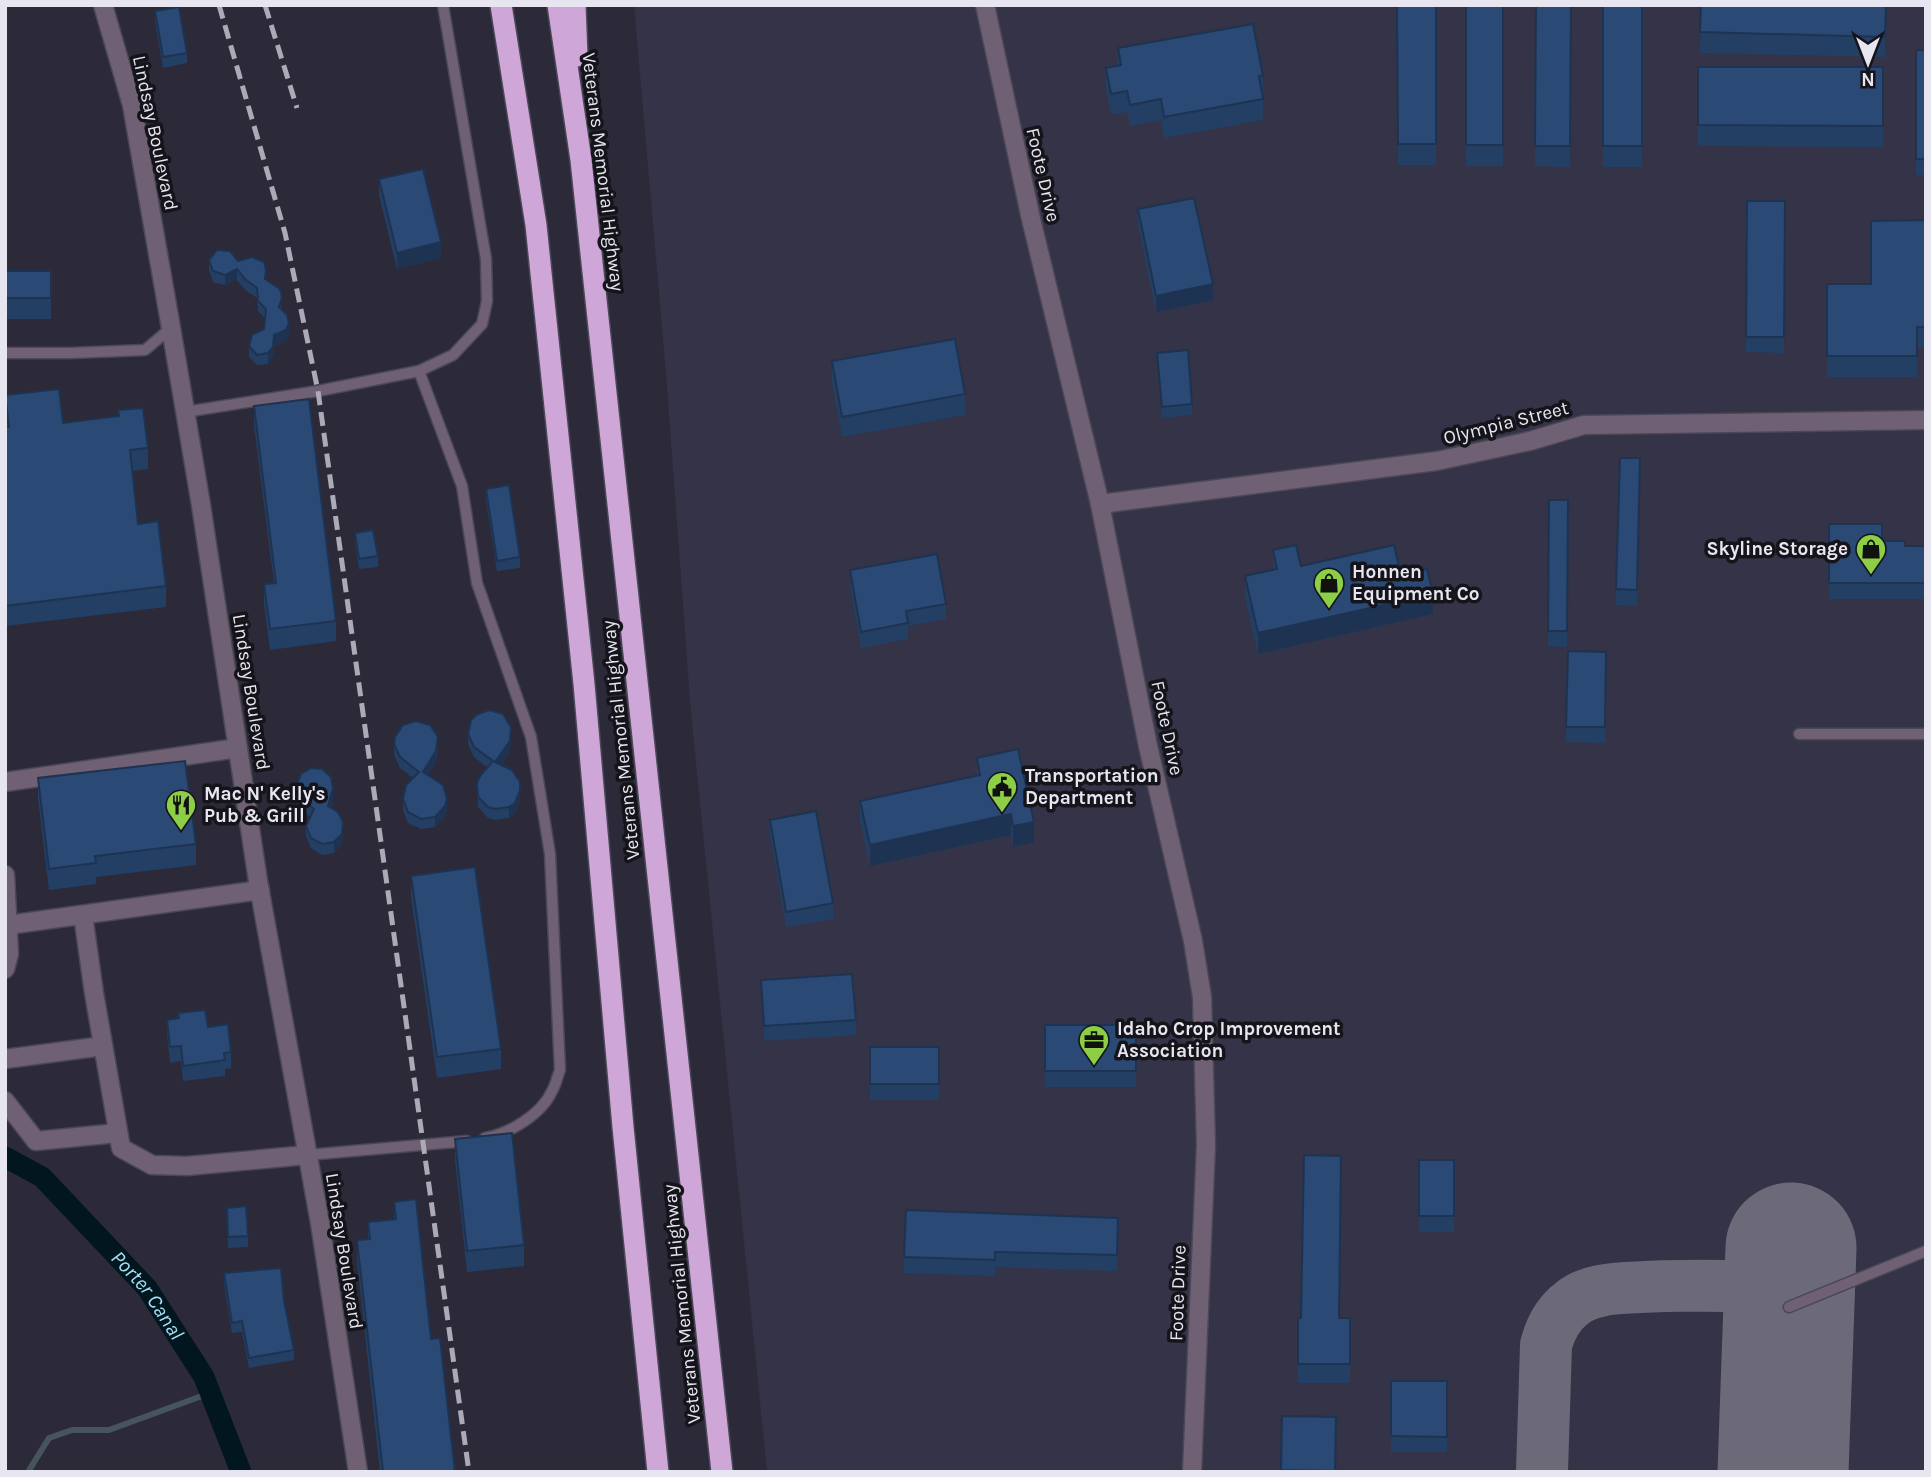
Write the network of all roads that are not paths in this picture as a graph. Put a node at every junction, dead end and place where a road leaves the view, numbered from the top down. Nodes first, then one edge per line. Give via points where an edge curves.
1 (103, 5) edge
2 (443, 5) edge
3 (498, 5) edge
4 (558, 5) edge
5 (575, 5) edge
6 (985, 5) edge
7 (581, 160) junction
8 (171, 328) junction
9 (5, 353) edge
10 (419, 371) junction
11 (185, 412) junction
12 (1926, 420) edge
13 (1100, 504) junction
14 (1799, 734) dead end
15 (1926, 734) edge
16 (238, 748) junction
17 (5, 782) edge
18 (5, 875) edge
19 (260, 890) junction
20 (83, 915) junction
21 (8, 925) junction
22 (5, 969) edge
23 (103, 1046) junction
24 (5, 1059) edge
25 (5, 1101) edge
26 (118, 1133) junction
27 (307, 1155) junction
28 (1926, 1251) edge
29 (1789, 1307) dead end
30 (358, 1472) edge
31 (659, 1472) edge
32 (722, 1472) edge
33 (1192, 1472) edge

1 - 8 street, Lindsay Boulevard via 132,105
2 - 10 lane via 486,259 487,301 482,324 467,341 453,355
3 - 31 highway, Veterans Memorial Highway via 539,253
4 - 7 highway, Veterans Memorial Highway
5 - 7 highway
6 - 13 street, Foote Drive
7 - 32 highway, Veterans Memorial Highway
8 - 9 lane via 145,349
8 - 11 street, Lindsay Boulevard
10 - 11 lane
10 - 27 lane via 462,486 477,583 531,737 550,854 560,1070 552,1093 534,1114 492,1137
11 - 16 street, Lindsay Boulevard
12 - 13 street, Olympia Street via 1584,425 1437,461
13 - 33 street, Foote Drive via 1202,997 1206,1145
14 - 15 lane
16 - 17 street
16 - 19 street, Lindsay Boulevard
18 - 21 street
19 - 20 street
19 - 27 street, Lindsay Boulevard
20 - 21 street
20 - 23 street
21 - 22 street
23 - 24 street
23 - 26 street
25 - 26 street via 36,1140
26 - 27 street via 121,1148 152,1165
27 - 30 street, Lindsay Boulevard
28 - 29 lane

